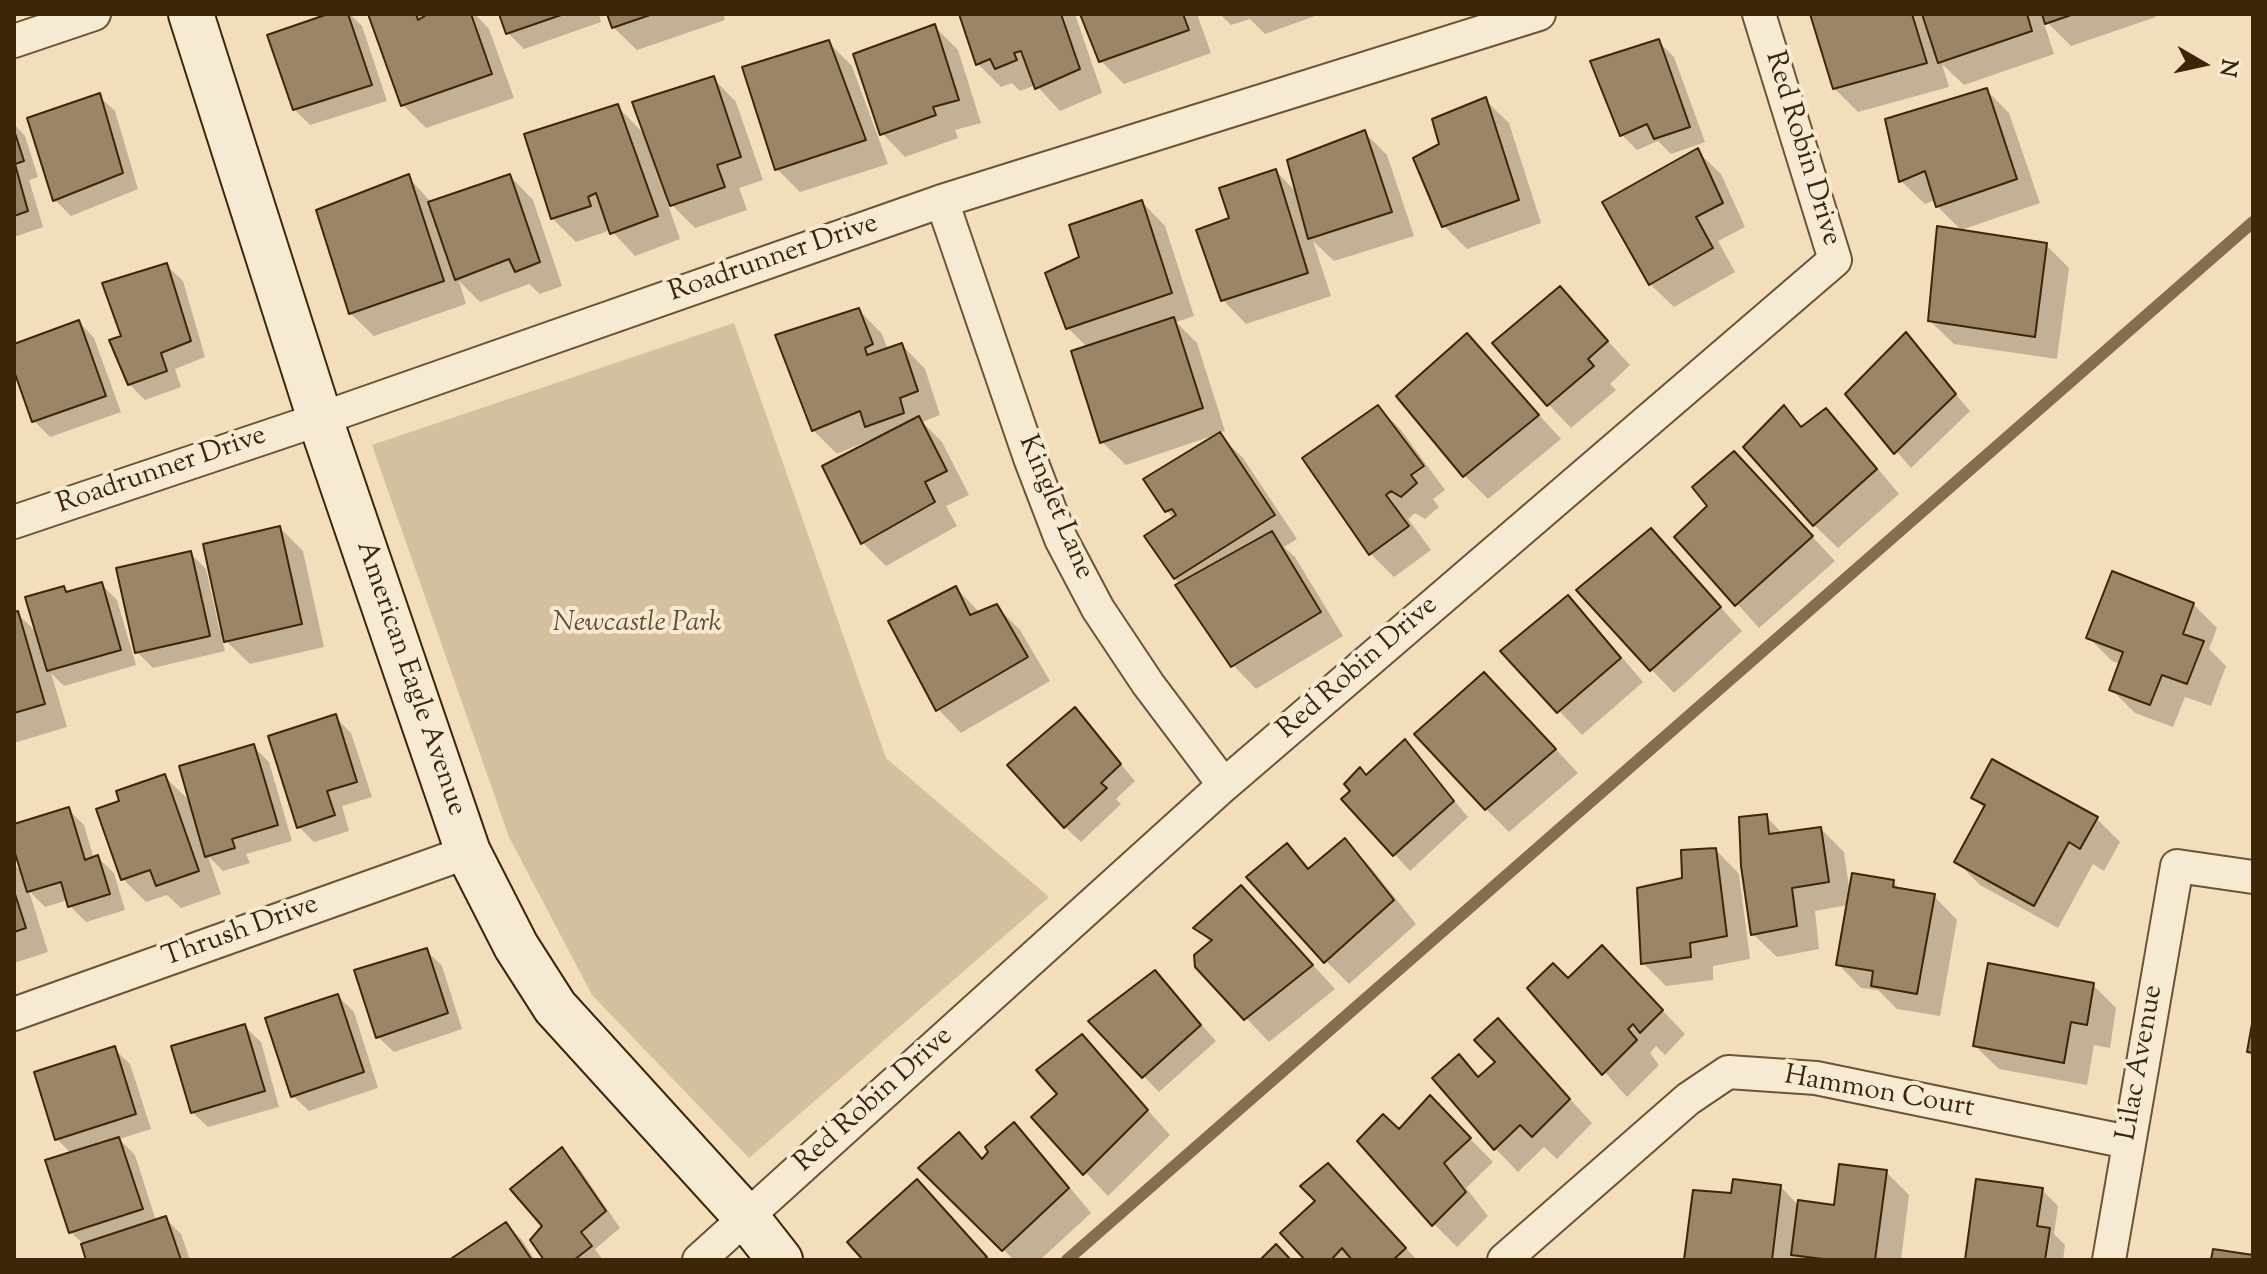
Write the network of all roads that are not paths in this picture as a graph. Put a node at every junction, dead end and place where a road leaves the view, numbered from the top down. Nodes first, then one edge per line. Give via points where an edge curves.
1 (94, 14) edge
2 (191, 14) edge
3 (1539, 14) edge
4 (1759, 14) edge
5 (14, 41) edge
6 (942, 201) junction
7 (320, 419) junction
8 (14, 522) edge
9 (1224, 785) junction
10 (468, 852) junction
11 (2253, 877) edge
12 (14, 1014) edge
13 (2128, 1142) junction
14 (747, 1218) junction
15 (699, 1260) edge
16 (780, 1260) edge
17 (1504, 1260) edge
18 (2109, 1260) edge

1 - 5 street
2 - 7 street, American Eagle Avenue
3 - 6 street, Roadrunner Drive
4 - 9 street, Red Robin Drive via 1835,260
6 - 7 street, Roadrunner Drive
6 - 9 street, Kinglet Lane via 1061,539 1098,609
7 - 8 street, Roadrunner Drive
7 - 10 street, American Eagle Avenue
9 - 14 street, Red Robin Drive
10 - 12 street, Thrush Drive
10 - 14 street, American Eagle Avenue via 516,946 555,1007
11 - 13 street, Lilac Avenue via 2177,866
13 - 17 street, Hammon Court via 1816,1078 1728,1072 1688,1099
13 - 18 street, Lilac Avenue
14 - 15 street, Red Robin Drive
14 - 16 street, American Eagle Avenue

